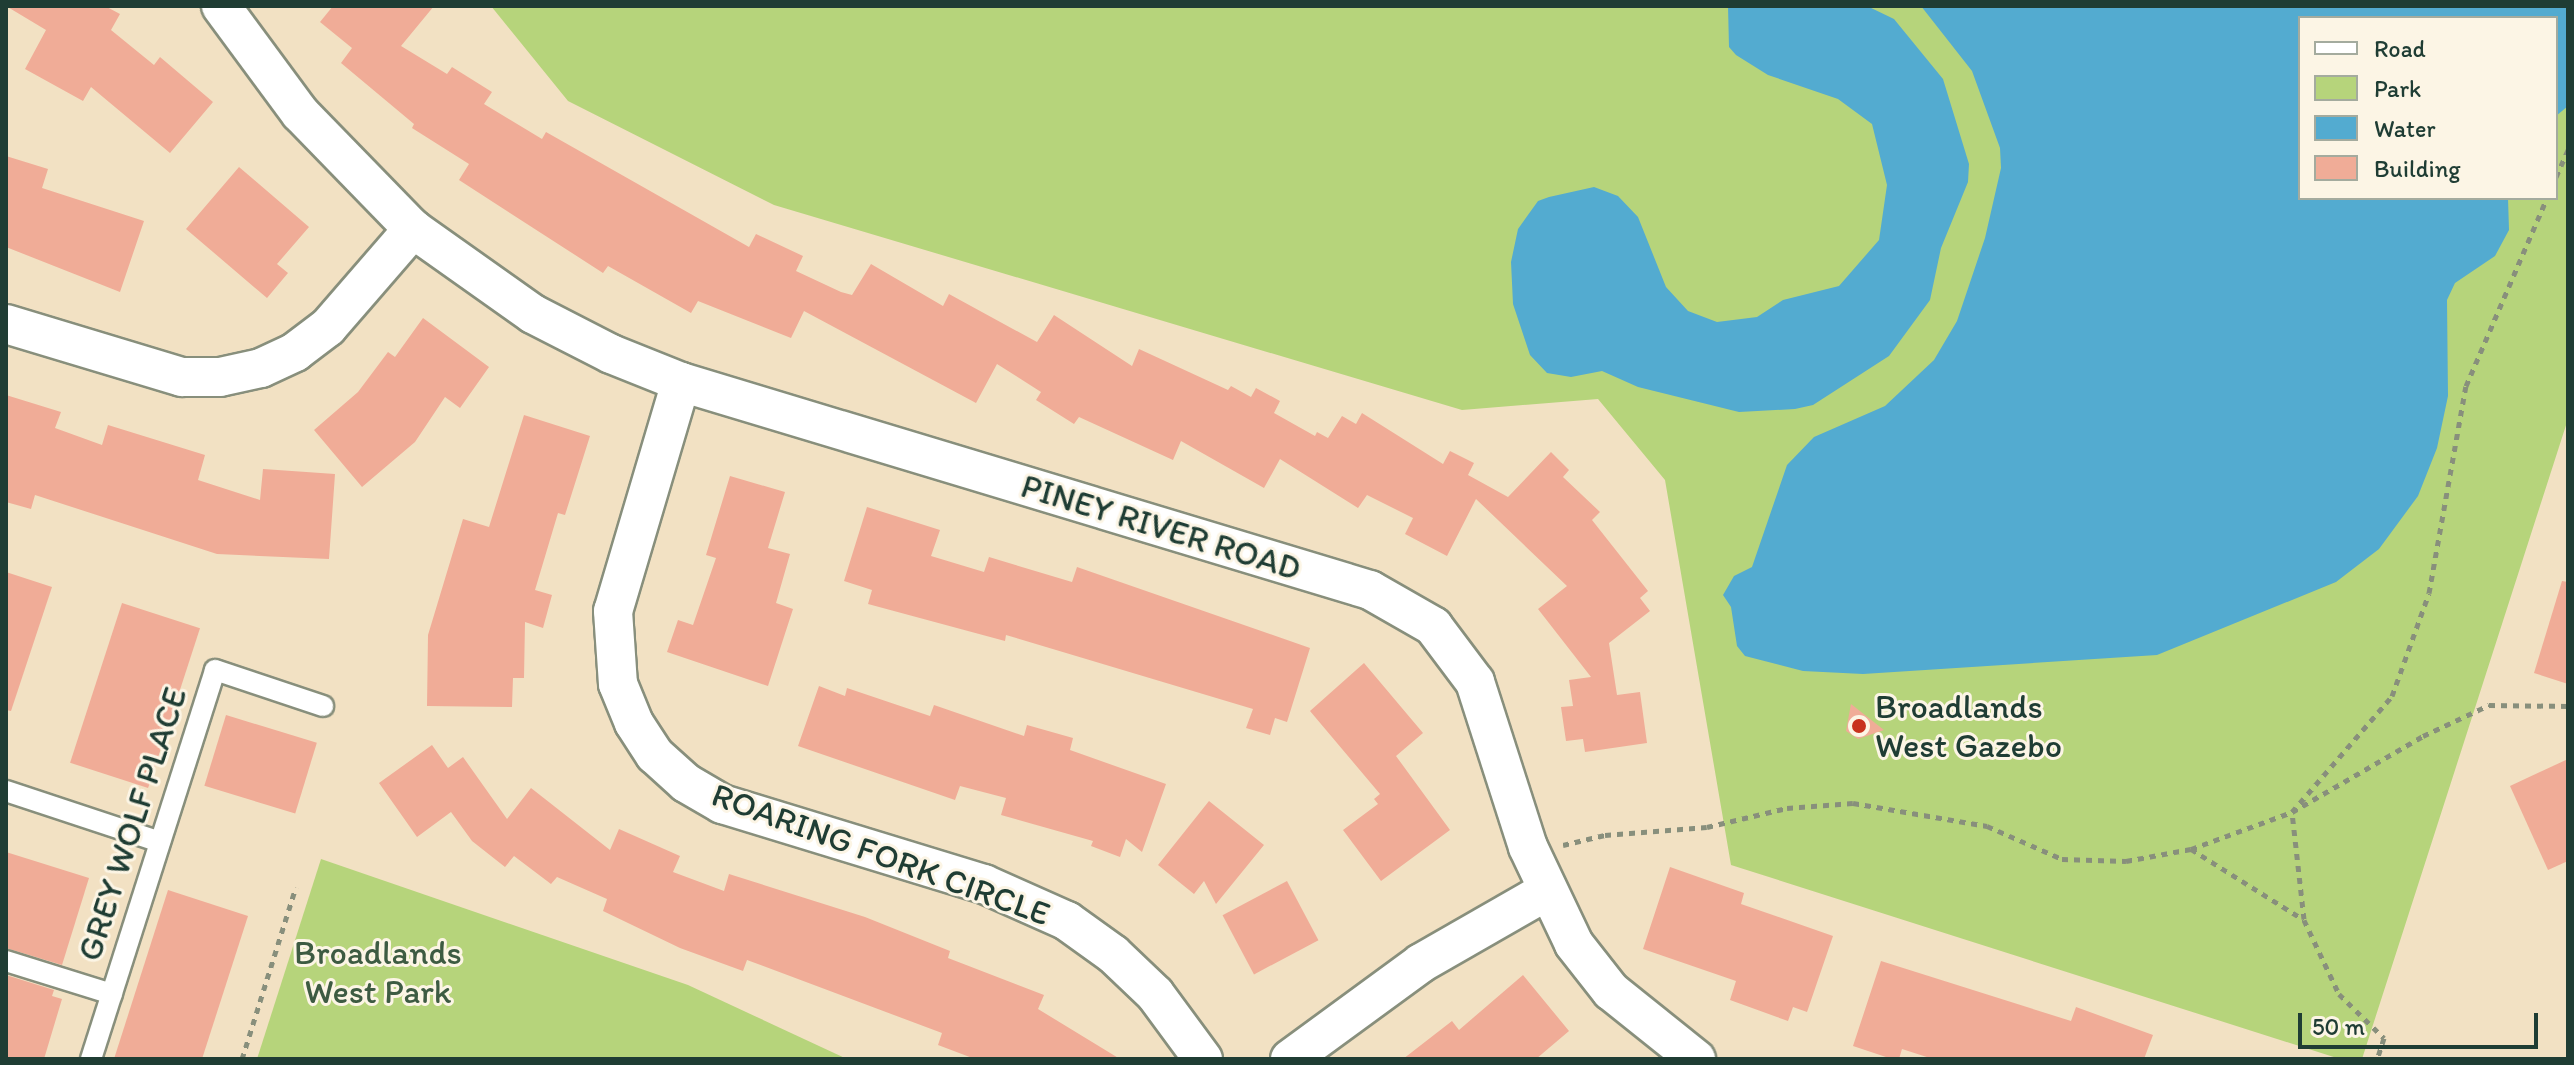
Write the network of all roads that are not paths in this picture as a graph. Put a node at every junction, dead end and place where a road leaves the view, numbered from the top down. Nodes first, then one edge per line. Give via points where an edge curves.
1 (221, 6) edge
2 (413, 229) junction
3 (6, 324) edge
4 (681, 382) junction
5 (323, 706) dead end
6 (6, 791) edge
7 (160, 842) junction
8 (1539, 876) junction
9 (6, 961) edge
10 (112, 994) junction
11 (91, 1059) edge
12 (1203, 1059) edge
13 (1290, 1059) edge
14 (1696, 1059) edge

1 - 2 street, PINEY RIVER ROAD via 300,113
2 - 3 street via 328,327 295,352 261,368 220,377 182,377
2 - 4 street, PINEY RIVER ROAD via 533,314
4 - 8 street, PINEY RIVER ROAD via 1402,604 1433,626 1475,682
4 - 12 street, ROARING FORK CIRCLE via 613,611 620,719 686,783 722,804 995,888 1067,921 1155,994
5 - 7 lane, GREY WOLF PLACE via 215,670
6 - 7 lane
7 - 10 lane, GREY WOLF PLACE
8 - 13 street
8 - 14 street, PINEY RIVER ROAD via 1574,944 1611,991
9 - 10 lane
10 - 11 lane, GREY WOLF PLACE

